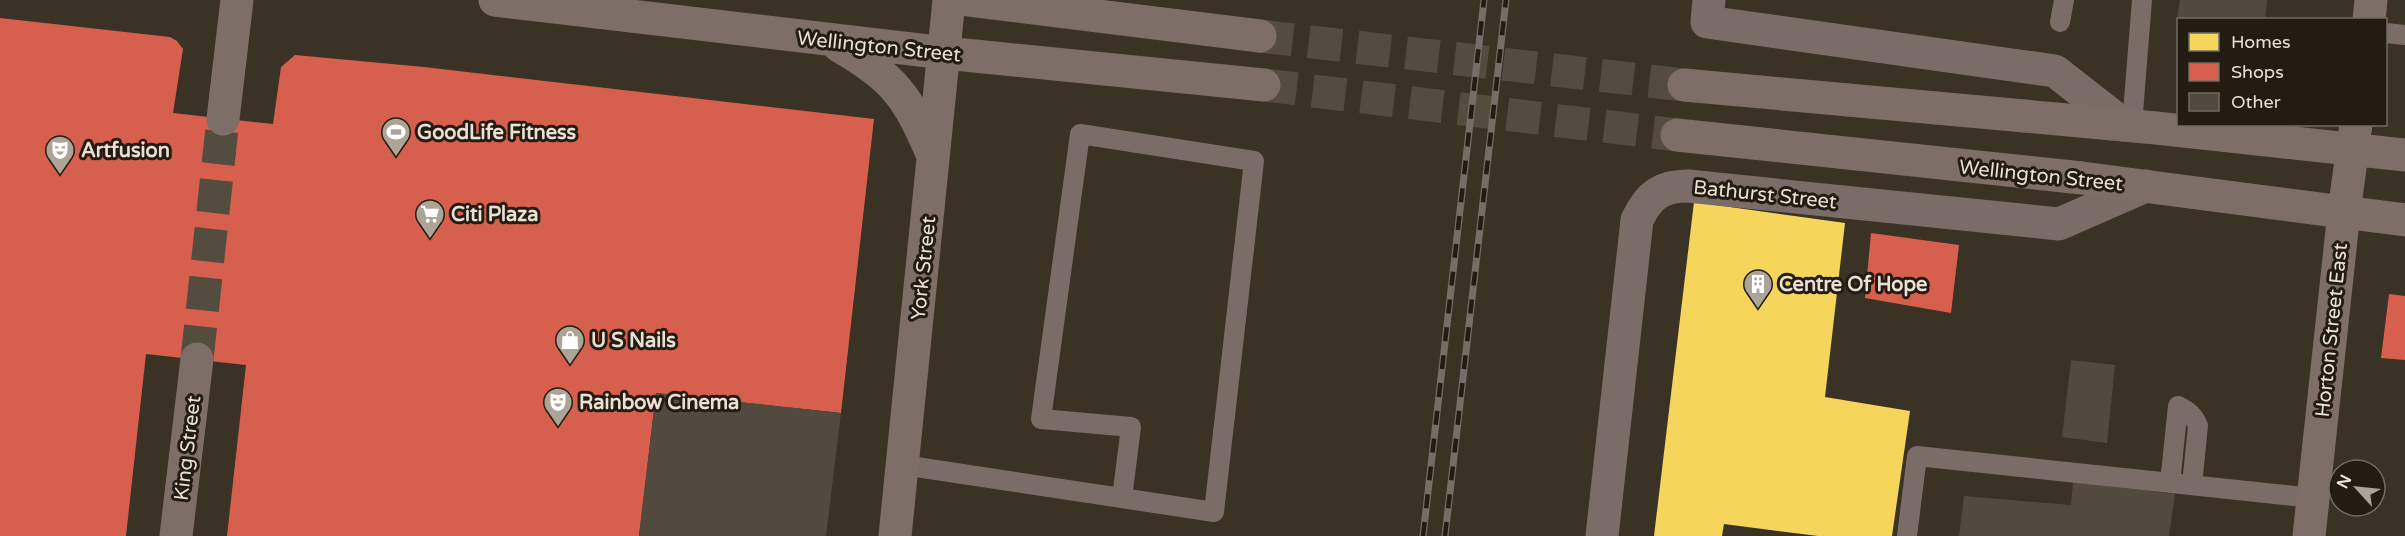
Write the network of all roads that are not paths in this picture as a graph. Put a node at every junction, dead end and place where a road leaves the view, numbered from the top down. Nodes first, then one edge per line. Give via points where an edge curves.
1 (237, 0) edge
2 (495, 0) edge
3 (949, 0) edge
4 (969, 0) edge
5 (1709, 0) edge
6 (2064, 0) edge
7 (2142, 0) edge
8 (2371, 0) edge
9 (2369, 18) edge
10 (2060, 22) dead end
11 (2387, 33) edge
12 (2405, 35) edge
13 (1260, 36) tunnel mouth
14 (830, 40) junction
15 (945, 54) junction
16 (1264, 85) tunnel mouth
17 (1684, 85) tunnel mouth
18 (223, 119) tunnel mouth
19 (2128, 125) junction
20 (1677, 135) tunnel mouth
21 (2355, 137) edge
22 (2405, 155) edge
23 (934, 158) junction
24 (2146, 186) junction
25 (2344, 212) junction
26 (2405, 220) edge
27 (197, 359) tunnel mouth
28 (903, 465) junction
29 (2170, 483) junction
30 (2192, 485) junction
31 (1122, 498) junction
32 (2313, 498) junction
33 (176, 536) edge
34 (896, 536) edge
35 (1602, 536) edge
36 (1907, 536) edge
37 (2309, 536) edge

1 - 18 main road
2 - 14 main road, Wellington Street
3 - 15 main road, York Street
4 - 13 main road
5 - 19 street via 1707,22 2055,71
6 - 10 lane
7 - 19 lane
8 - 9 main road
11 - 12 lane
14 - 15 main road, Wellington Street
14 - 23 main road via 893,83 916,115
15 - 16 main road, Wellington Street
15 - 23 main road, York Street
17 - 19 main road
19 - 21 main road
20 - 24 main road, Wellington Street
21 - 22 main road
21 - 25 main road, Horton Street East
23 - 28 main road, York Street
24 - 25 main road, Wellington Street
24 - 35 street, Bathurst Street via 2059,224 1688,186 1673,186 1657,193 1644,204 1637,220
25 - 26 main road, Wellington Street
25 - 32 main road, Horton Street East
27 - 33 main road, King Street
28 - 31 lane
28 - 34 main road, York Street
29 - 30 lane
29 - 30 lane via 2178,406 2195,418 2198,426
29 - 36 lane via 1917,456
30 - 32 lane
31 - 31 lane via 1214,512 1254,161 1080,134 1041,419 1131,427
32 - 37 main road, Horton Street East

